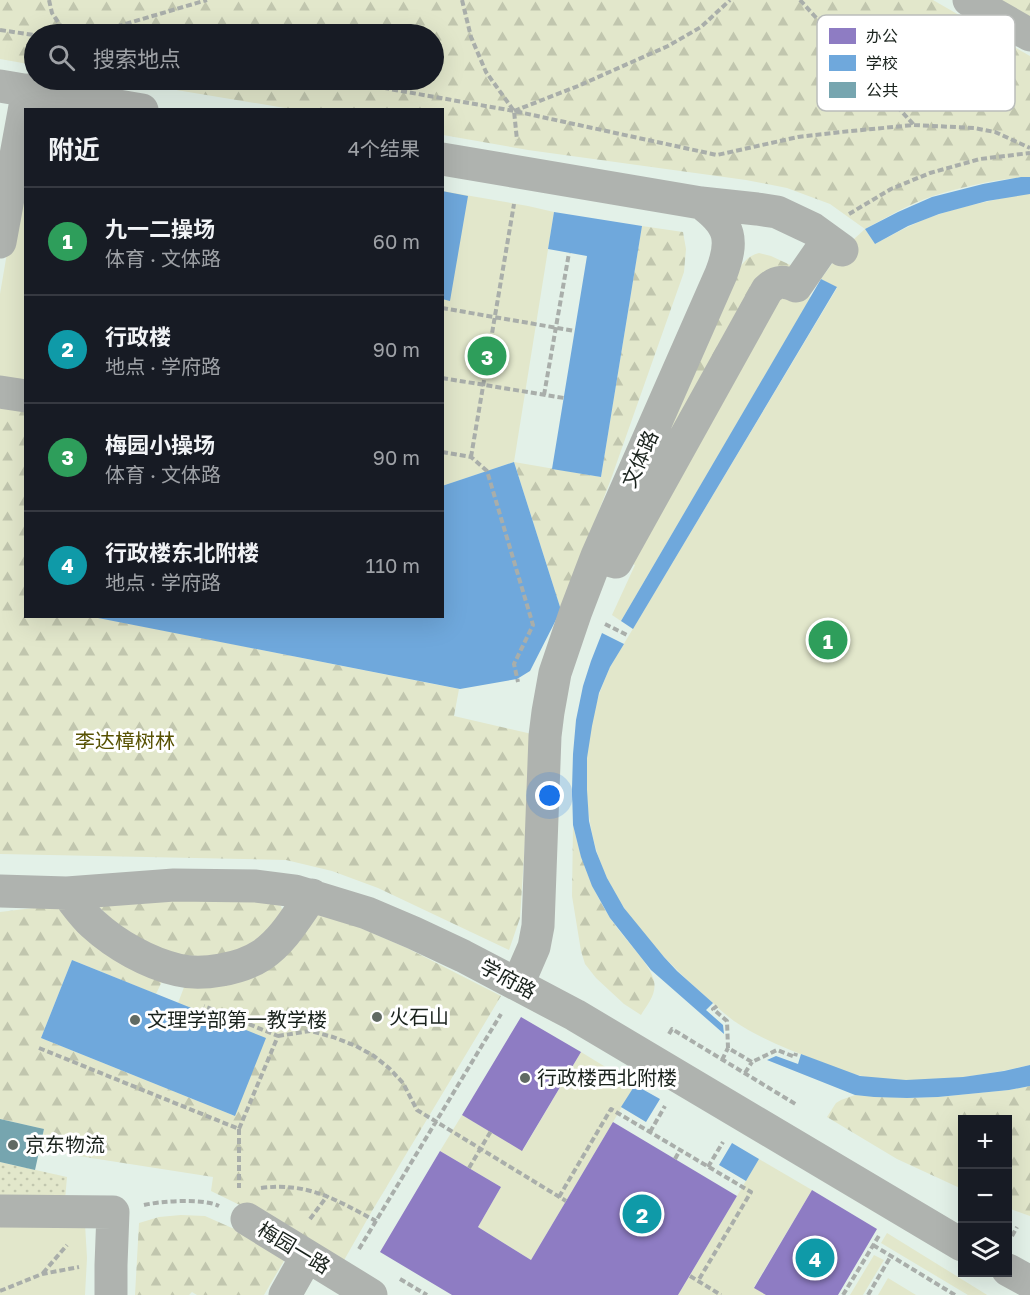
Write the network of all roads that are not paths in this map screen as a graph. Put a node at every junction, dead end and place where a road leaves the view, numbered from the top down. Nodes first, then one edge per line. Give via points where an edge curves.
1 (969, 0) edge
2 (995, 15) edge
3 (1015, 26) edge
4 (1030, 35) edge
5 (14, 88) edge
6 (26, 90) edge
7 (130, 108) edge
8 (444, 159) edge
9 (701, 203) junction
10 (0, 242) edge
11 (0, 392) edge
12 (24, 396) edge
13 (597, 556) junction
14 (0, 891) edge
15 (66, 893) junction
16 (312, 895) junction
17 (518, 984) junction
18 (243, 1206) road end
19 (0, 1211) edge
20 (958, 1242) edge
21 (307, 1256) junction
22 (1012, 1272) edge
23 (1030, 1282) edge
24 (384, 1286) edge
25 (111, 1295) edge
26 (285, 1295) edge

1 - 2 street
3 - 4 street
5 - 10 street
6 - 7 street
8 - 9 street
9 - 13 street, 文体路 via 718,216 727,233 724,264
9 - 13 street via 777,212 813,229 839,235 796,286 781,281 766,290 616,562
11 - 12 street
13 - 17 street, 文体路 via 553,684 545,736 538,926 534,947
14 - 15 street, 学府路
15 - 16 street, 学府路 via 174,885 278,888
15 - 16 street via 92,923 123,946 157,963 192,972 234,967 263,954 284,934
16 - 17 street, 学府路 via 414,933
17 - 20 street, 学府路
18 - 21 street, 梅园一路
19 - 25 street via 113,1212
21 - 24 street, 梅园一路
21 - 26 street
22 - 23 street

